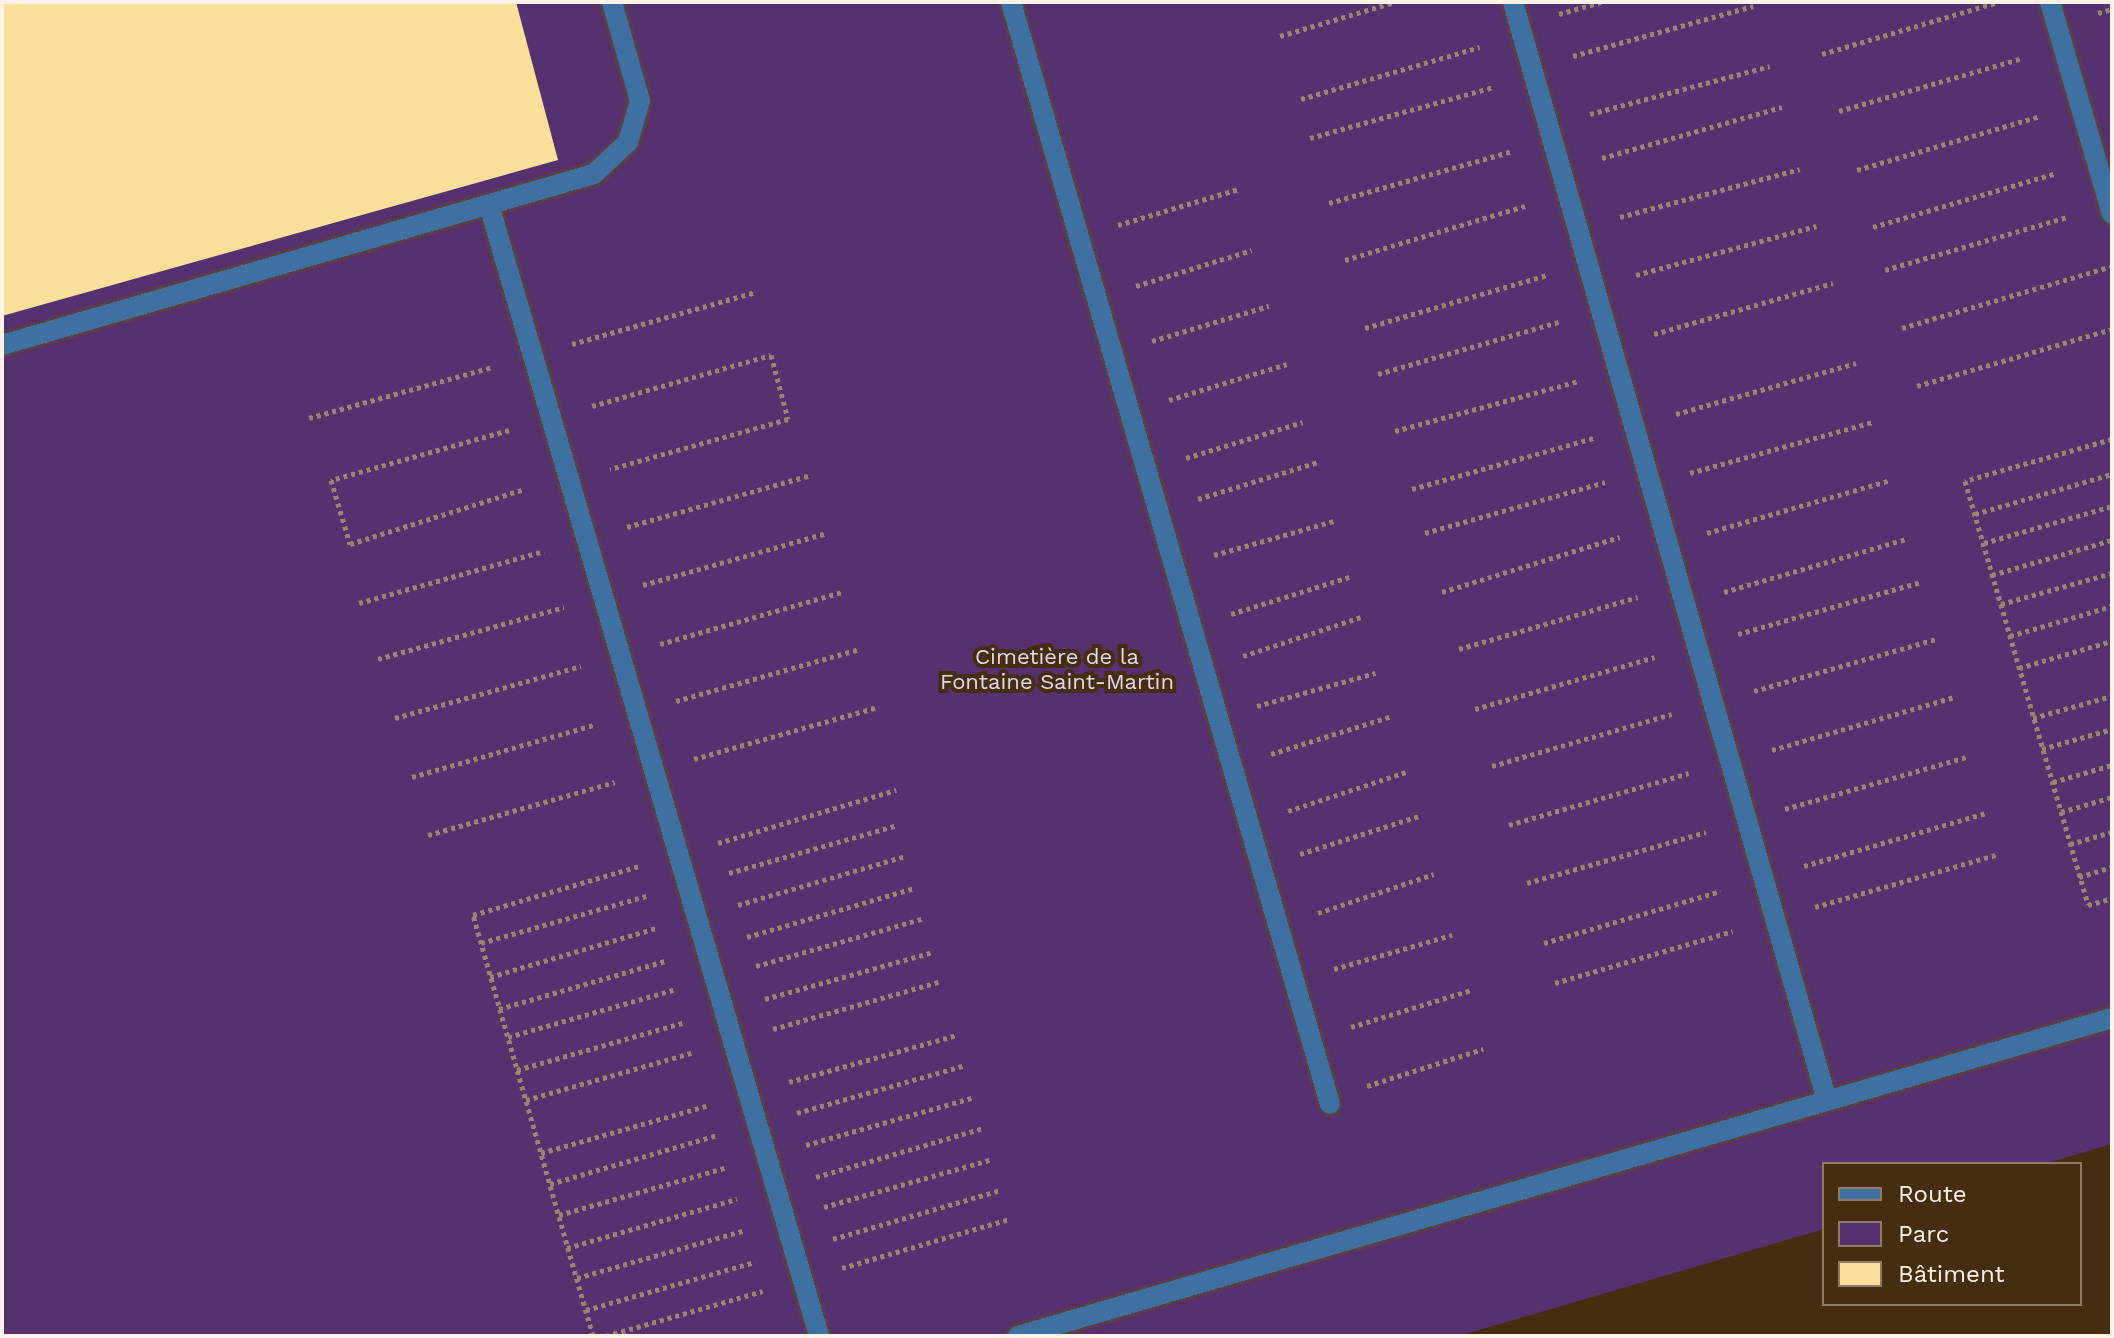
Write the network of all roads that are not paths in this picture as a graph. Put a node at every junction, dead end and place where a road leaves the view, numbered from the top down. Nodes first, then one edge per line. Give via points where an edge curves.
1 (612, 2) edge
2 (1011, 2) edge
3 (1513, 2) edge
4 (2050, 2) edge
5 (489, 205) junction
6 (2111, 209) edge
7 (2, 345) edge
8 (2112, 1018) edge
9 (1329, 1101) road end
10 (1827, 1101) junction
11 (819, 1336) edge
12 (1018, 1336) edge

1 - 5 lane via 640,101 628,142 594,174
2 - 9 lane
3 - 10 lane
4 - 6 lane
5 - 7 lane
5 - 11 lane
8 - 10 lane
10 - 12 lane

